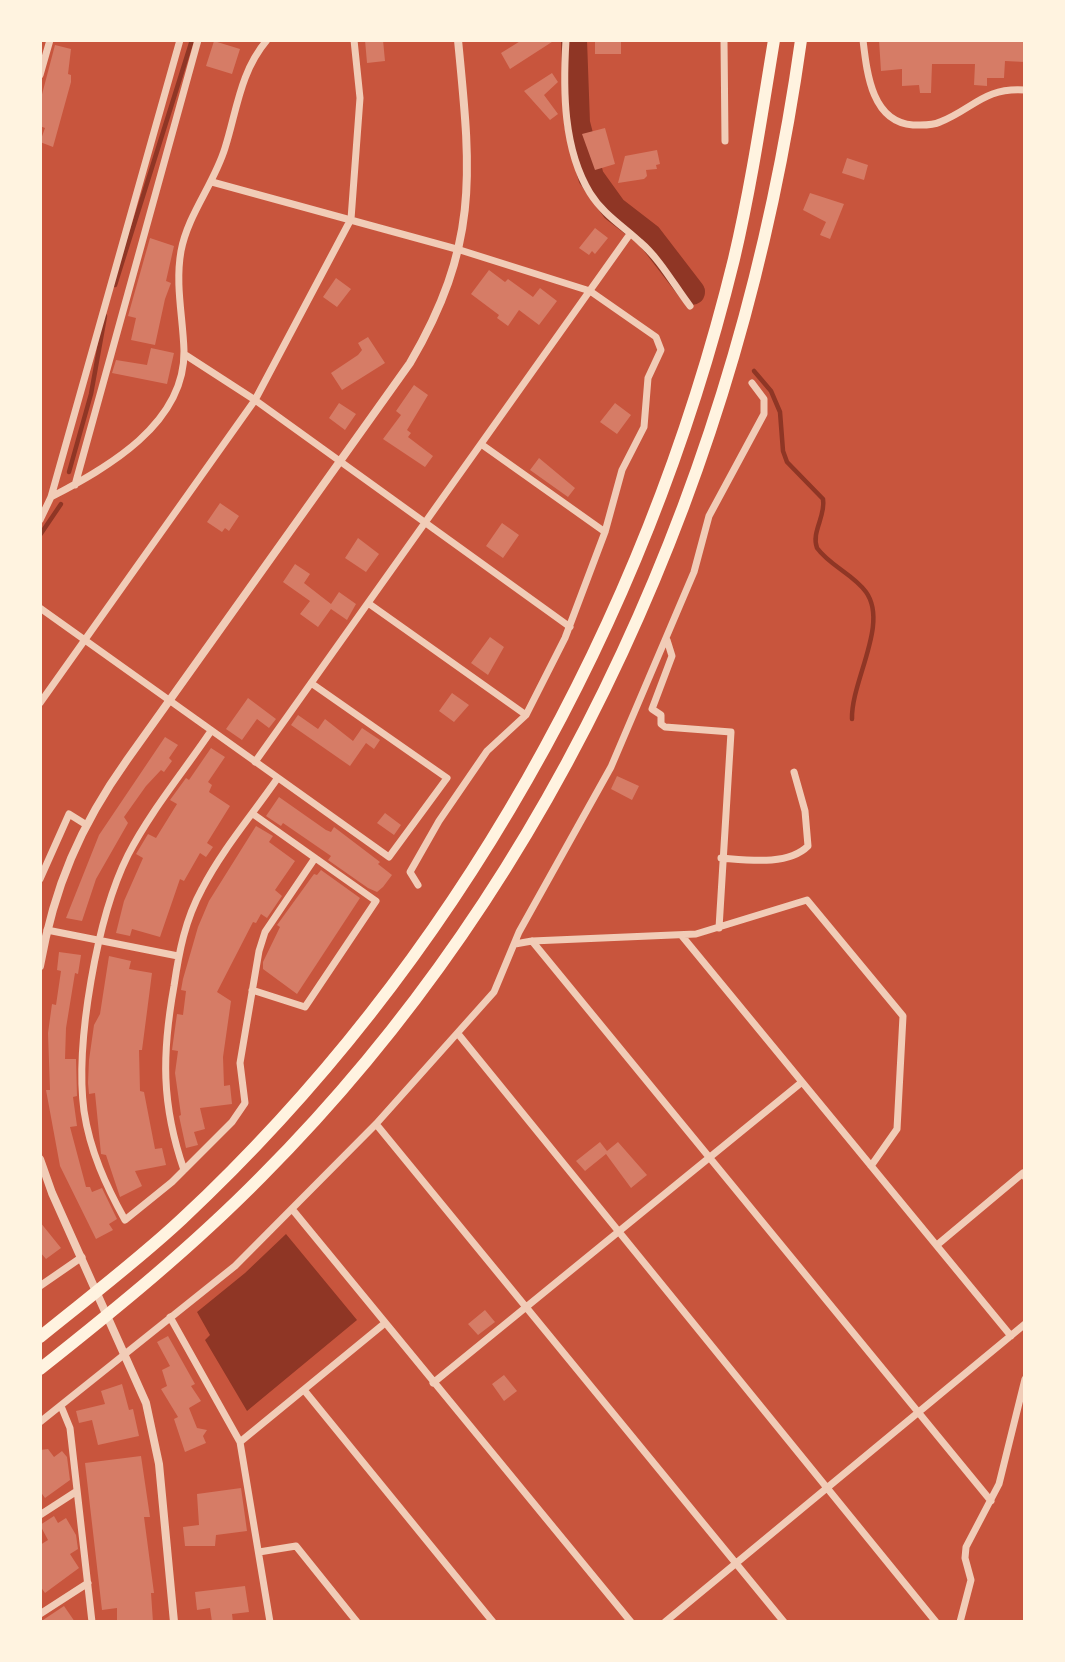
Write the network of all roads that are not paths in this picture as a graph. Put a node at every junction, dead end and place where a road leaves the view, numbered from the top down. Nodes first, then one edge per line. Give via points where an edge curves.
1 (50, 40) edge
2 (180, 40) edge
3 (198, 40) edge
4 (267, 40) edge
5 (354, 40) edge
6 (458, 40) edge
7 (566, 40) edge
8 (724, 40) edge
9 (774, 40) edge
10 (801, 40) edge
11 (863, 40) edge
12 (40, 75) edge
13 (1025, 90) edge
14 (725, 141) dead end
15 (212, 182) junction
16 (351, 219) junction
17 (631, 234) junction
18 (460, 250) junction
19 (590, 291) junction
20 (690, 306) dead end
21 (184, 354) junction
22 (752, 383) dead end
23 (255, 400) junction
24 (481, 444) junction
25 (339, 463) junction
26 (75, 485) junction
27 (51, 497) junction
28 (40, 520) edge
29 (425, 524) junction
30 (605, 532) junction
31 (368, 603) junction
32 (40, 608) edge
33 (570, 627) junction
34 (85, 640) junction
35 (667, 640) junction
36 (311, 683) junction
37 (169, 700) junction
38 (40, 703) edge
39 (526, 715) junction
40 (211, 731) junction
41 (254, 762) junction
42 (794, 772) dead end
43 (277, 779) junction
44 (253, 814) junction
45 (85, 824) junction
46 (315, 858) junction
47 (722, 858) junction
48 (40, 879) edge
49 (418, 885) dead end
50 (719, 928) junction
51 (47, 930) junction
52 (682, 936) junction
53 (98, 940) junction
54 (532, 941) junction
55 (514, 944) junction
56 (178, 956) junction
57 (40, 966) edge
58 (252, 990) junction
59 (458, 1035) junction
60 (802, 1082) junction
61 (376, 1124) junction
62 (710, 1157) junction
63 (40, 1159) edge
64 (872, 1166) junction
65 (184, 1170) junction
66 (1025, 1177) edge
67 (292, 1209) junction
68 (618, 1232) junction
69 (937, 1245) junction
70 (82, 1257) junction
71 (40, 1286) edge
72 (527, 1307) junction
73 (170, 1317) junction
74 (386, 1322) junction
75 (1025, 1324) edge
76 (1011, 1336) junction
77 (40, 1337) edge
78 (123, 1349) junction
79 (40, 1369) edge
80 (1025, 1380) edge
81 (433, 1383) junction
82 (304, 1390) junction
83 (61, 1406) junction
84 (918, 1411) junction
85 (40, 1422) edge
86 (240, 1442) junction
87 (828, 1488) junction
88 (77, 1491) junction
89 (992, 1501) junction
90 (40, 1515) edge
91 (258, 1552) junction
92 (736, 1563) junction
93 (88, 1583) junction
94 (40, 1614) edge
95 (92, 1622) edge
96 (174, 1622) edge
97 (270, 1622) edge
98 (357, 1622) edge
99 (493, 1622) edge
100 (631, 1622) edge
101 (665, 1622) edge
102 (784, 1622) edge
103 (936, 1622) edge
104 (960, 1622) edge

1 - 12 street
2 - 27 street
3 - 26 street
4 - 15 street via 243,80
5 - 16 street via 360,98
6 - 18 street via 468,173
7 - 17 street via 566,117 576,160 590,193
8 - 14 street
9 - 77 highway via 733,260 684,431 621,593 530,777 417,953 311,1084 183,1218
10 - 79 highway via 758,261 699,467 642,612 571,757 474,917 428,982 331,1101 205,1231
11 - 13 street via 879,107 890,119 904,124 939,123 990,93
15 - 16 street
15 - 21 street via 190,222 181,254 178,294
16 - 18 street
16 - 23 street
17 - 19 street
17 - 20 street
18 - 19 street
18 - 25 street via 421,344
19 - 24 street
19 - 30 street via 656,337 661,350 649,378 644,427 622,470
21 - 23 street
21 - 26 street via 180,383 162,414 138,440
22 - 35 street via 764,399 764,414 709,516 694,572
23 - 25 street
23 - 34 street
24 - 29 street
24 - 30 street
25 - 29 street
25 - 37 street
26 - 27 street
27 - 28 street
29 - 31 street
29 - 33 street
30 - 33 street
31 - 36 street
31 - 39 street
32 - 34 street
33 - 39 street
34 - 37 street
34 - 38 street
35 - 47 street via 672,656 652,709 661,715 661,724 731,732
35 - 55 street via 611,767
36 - 41 street
36 - 43 street via 447,778 389,857
37 - 40 street
37 - 45 street
39 - 49 street via 487,751 439,821 410,872
40 - 41 street
40 - 53 street via 129,853
41 - 43 street
42 - 47 street via 805,811 808,846 791,857
43 - 44 street
44 - 46 street
44 - 56 street via 202,889
45 - 48 street via 69,814
45 - 51 street
46 - 58 street via 265,932
46 - 58 street via 376,901 304,1007
47 - 50 street
50 - 52 street
50 - 64 street via 807,900 903,1016 897,1129
51 - 53 street
51 - 57 street
52 - 54 street
52 - 60 street
53 - 56 street
53 - 65 street via 82,1078 84,1111 98,1165 125,1220
54 - 55 street
54 - 62 street
55 - 59 street via 494,992
56 - 65 street via 165,1038 164,1080
58 - 65 street via 240,1063 245,1103
59 - 61 street
59 - 68 street
60 - 62 street
60 - 64 street
61 - 67 street
61 - 72 street
62 - 68 street
62 - 84 street
63 - 70 street
64 - 69 street
66 - 69 street via 1023,1173
67 - 73 street via 234,1266
67 - 74 street
68 - 72 street
68 - 87 street
69 - 76 street
70 - 71 street
70 - 78 street
72 - 81 street
72 - 92 street
73 - 78 street
73 - 86 street
74 - 81 street
74 - 82 street
75 - 76 street
76 - 84 street
78 - 83 street
78 - 96 street via 146,1403 155,1441
80 - 89 street
81 - 100 street
82 - 86 street
82 - 99 street
83 - 85 street
83 - 88 street via 70,1428
84 - 87 street
84 - 89 street
86 - 91 street
87 - 92 street
87 - 103 street
88 - 90 street
88 - 93 street
89 - 104 street via 966,1547 971,1580
91 - 97 street
91 - 98 street via 296,1546
92 - 101 street
92 - 102 street
93 - 94 street
93 - 95 street

